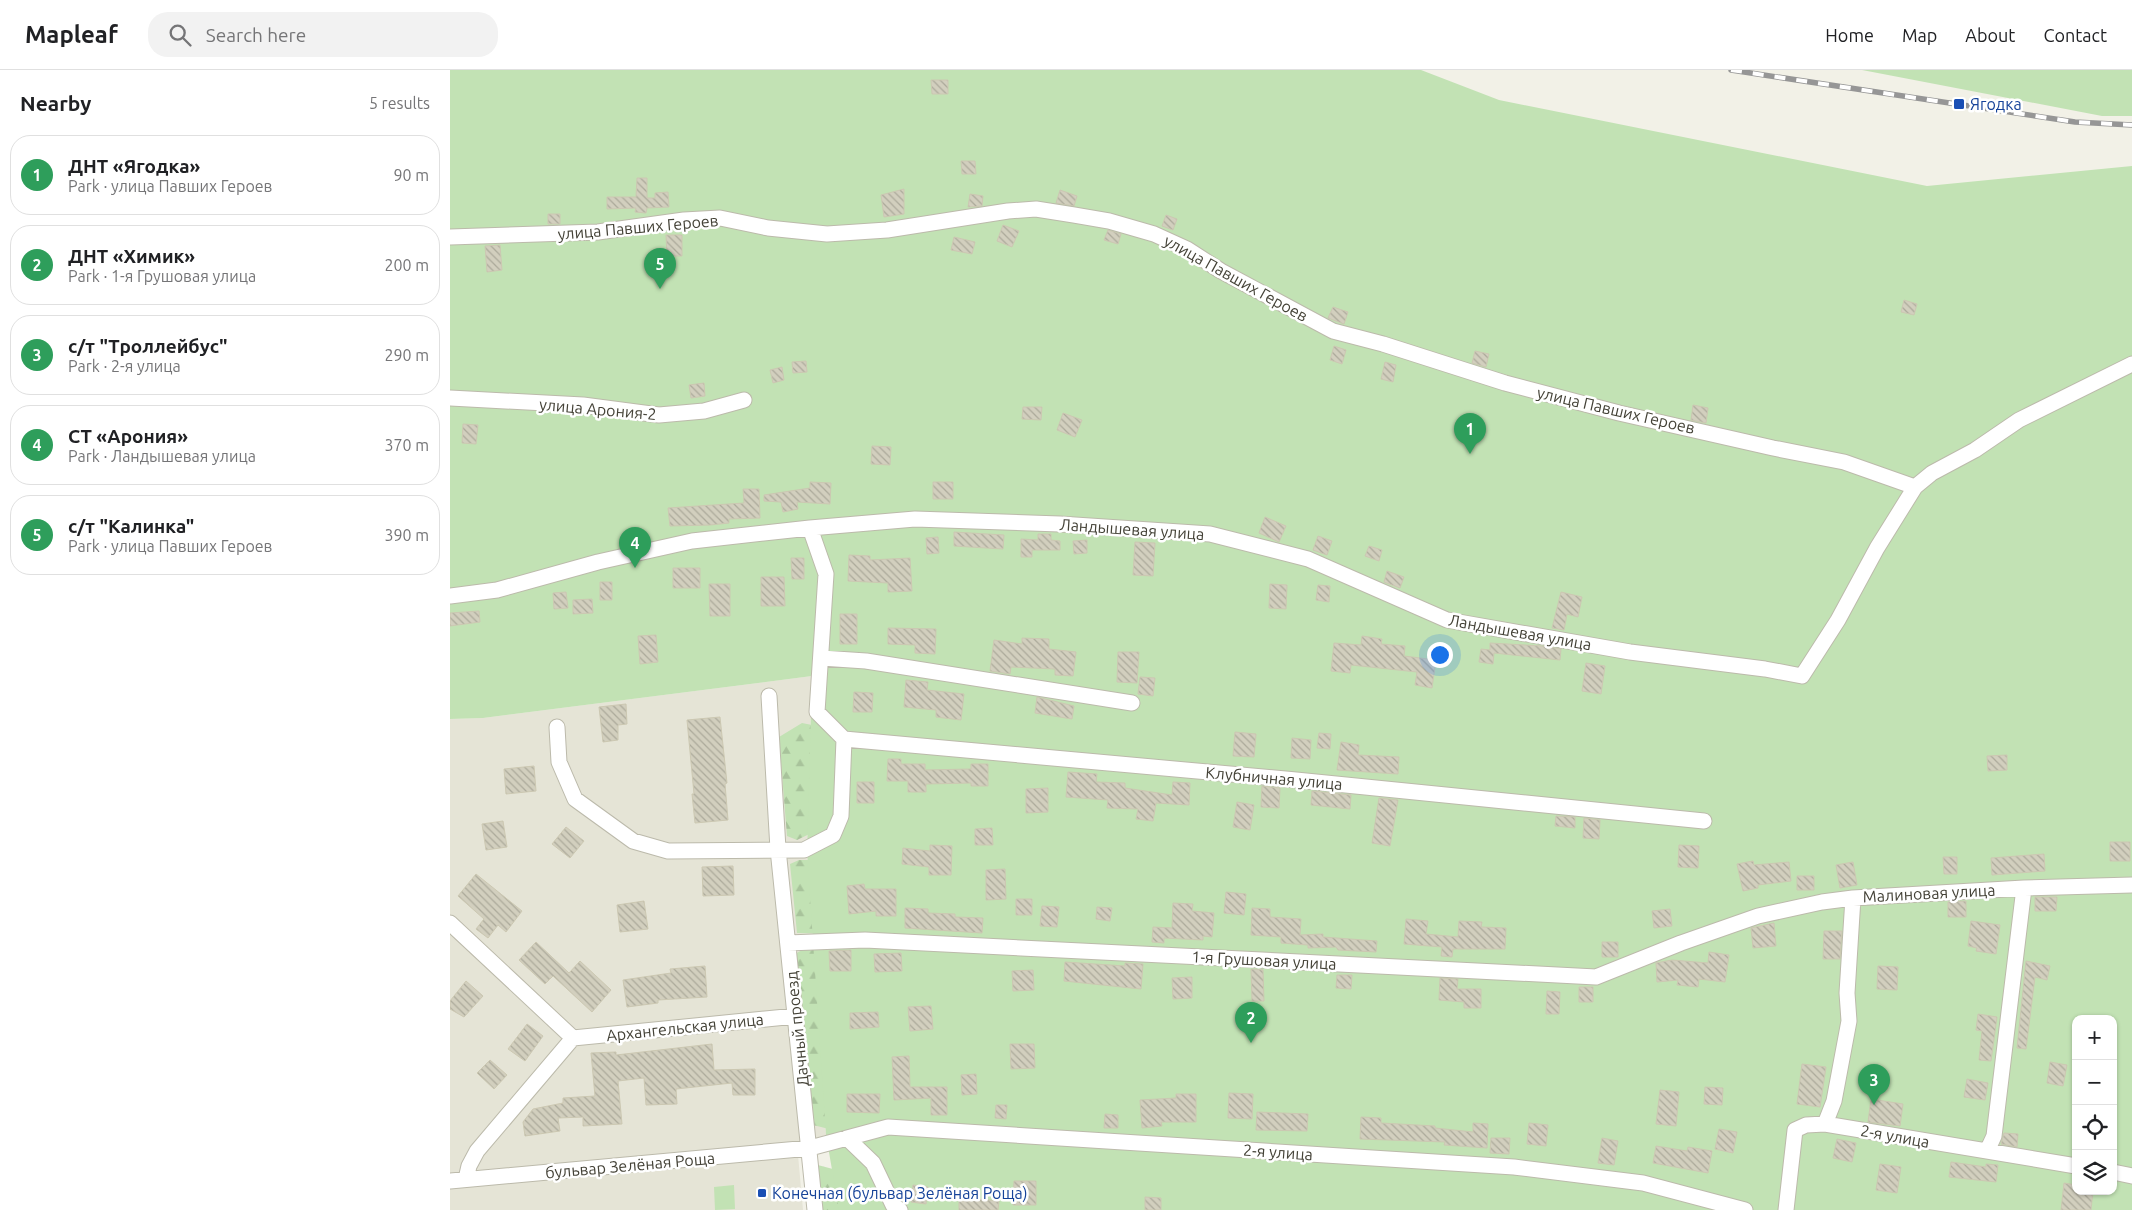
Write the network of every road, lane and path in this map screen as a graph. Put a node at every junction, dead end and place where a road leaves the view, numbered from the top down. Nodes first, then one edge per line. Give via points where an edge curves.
1 (450, 237) edge
2 (2132, 364) edge
3 (450, 398) edge
4 (744, 400) dead end
5 (1915, 487) junction
6 (810, 528) junction
7 (450, 596) edge
8 (821, 658) junction
9 (769, 696) dead end
10 (1132, 703) dead end
11 (557, 727) dead end
12 (844, 739) junction
13 (1704, 820) dead end
14 (778, 849) junction
15 (2132, 885) edge
16 (2024, 888) junction
17 (1853, 898) junction
18 (450, 923) edge
19 (1730, 926) joint
20 (788, 943) junction
21 (796, 1016) junction
22 (574, 1038) junction
23 (1824, 1124) junction
24 (847, 1138) junction
25 (810, 1148) junction
26 (1987, 1151) junction
27 (2072, 1165) edge
28 (2117, 1173) edge
29 (2132, 1176) edge
30 (466, 1179) junction
31 (450, 1180) edge
32 (815, 1210) edge
33 (900, 1210) edge
34 (1745, 1210) edge
35 (1786, 1210) edge

1 - 5 street, улица Павших Героев via 598,232 720,218 768,228 827,234 887,230 1008,211 1036,209 1074,215 1109,221 1162,237 1333,330 1505,383 1619,413 1844,462
2 - 5 street via 2020,420 1932,473
3 - 4 street, улица Арония-2 via 583,405 658,415 704,411
5 - 6 street, Ландышевая улица via 1802,676 1630,652 1447,620 1308,559 1210,534 915,519
6 - 7 street, Ландышевая улица via 692,541 598,562 497,590
6 - 8 street via 826,574
8 - 10 street via 866,661
8 - 12 street via 817,712
9 - 14 street, Дачный проезд
11 - 14 street via 559,762 575,799 633,841 668,851
12 - 13 street, Клубничная улица
12 - 14 street via 841,816 833,835 804,850
14 - 20 street, Дачный проезд
15 - 16 street, Малиновая улица
16 - 17 street, Малиновая улица
16 - 26 street via 1994,1136
17 - 19 street, Малиновая улица via 1758,916
17 - 23 street via 1847,993 1849,1021 1834,1102
18 - 22 street
19 - 20 street, 1-я Грушовая улица via 1596,977 865,940
20 - 21 street, Дачный проезд
21 - 22 street, Архангельская улица
21 - 25 street, Дачный проезд
22 - 30 street via 477,1151
23 - 26 street, 2-я улица
23 - 35 street, 2-я улица via 1806,1124 1795,1130
24 - 25 street, 2-я улица
24 - 33 street via 872,1163 893,1205
24 - 34 street, 2-я улица via 888,1127 1514,1167 1643,1183
25 - 30 street, бульвар Зелёная Роща
25 - 32 street, Дачный проезд
26 - 27 street, 2-я улица
28 - 29 street
30 - 31 street, бульвар Зелёная Роща

